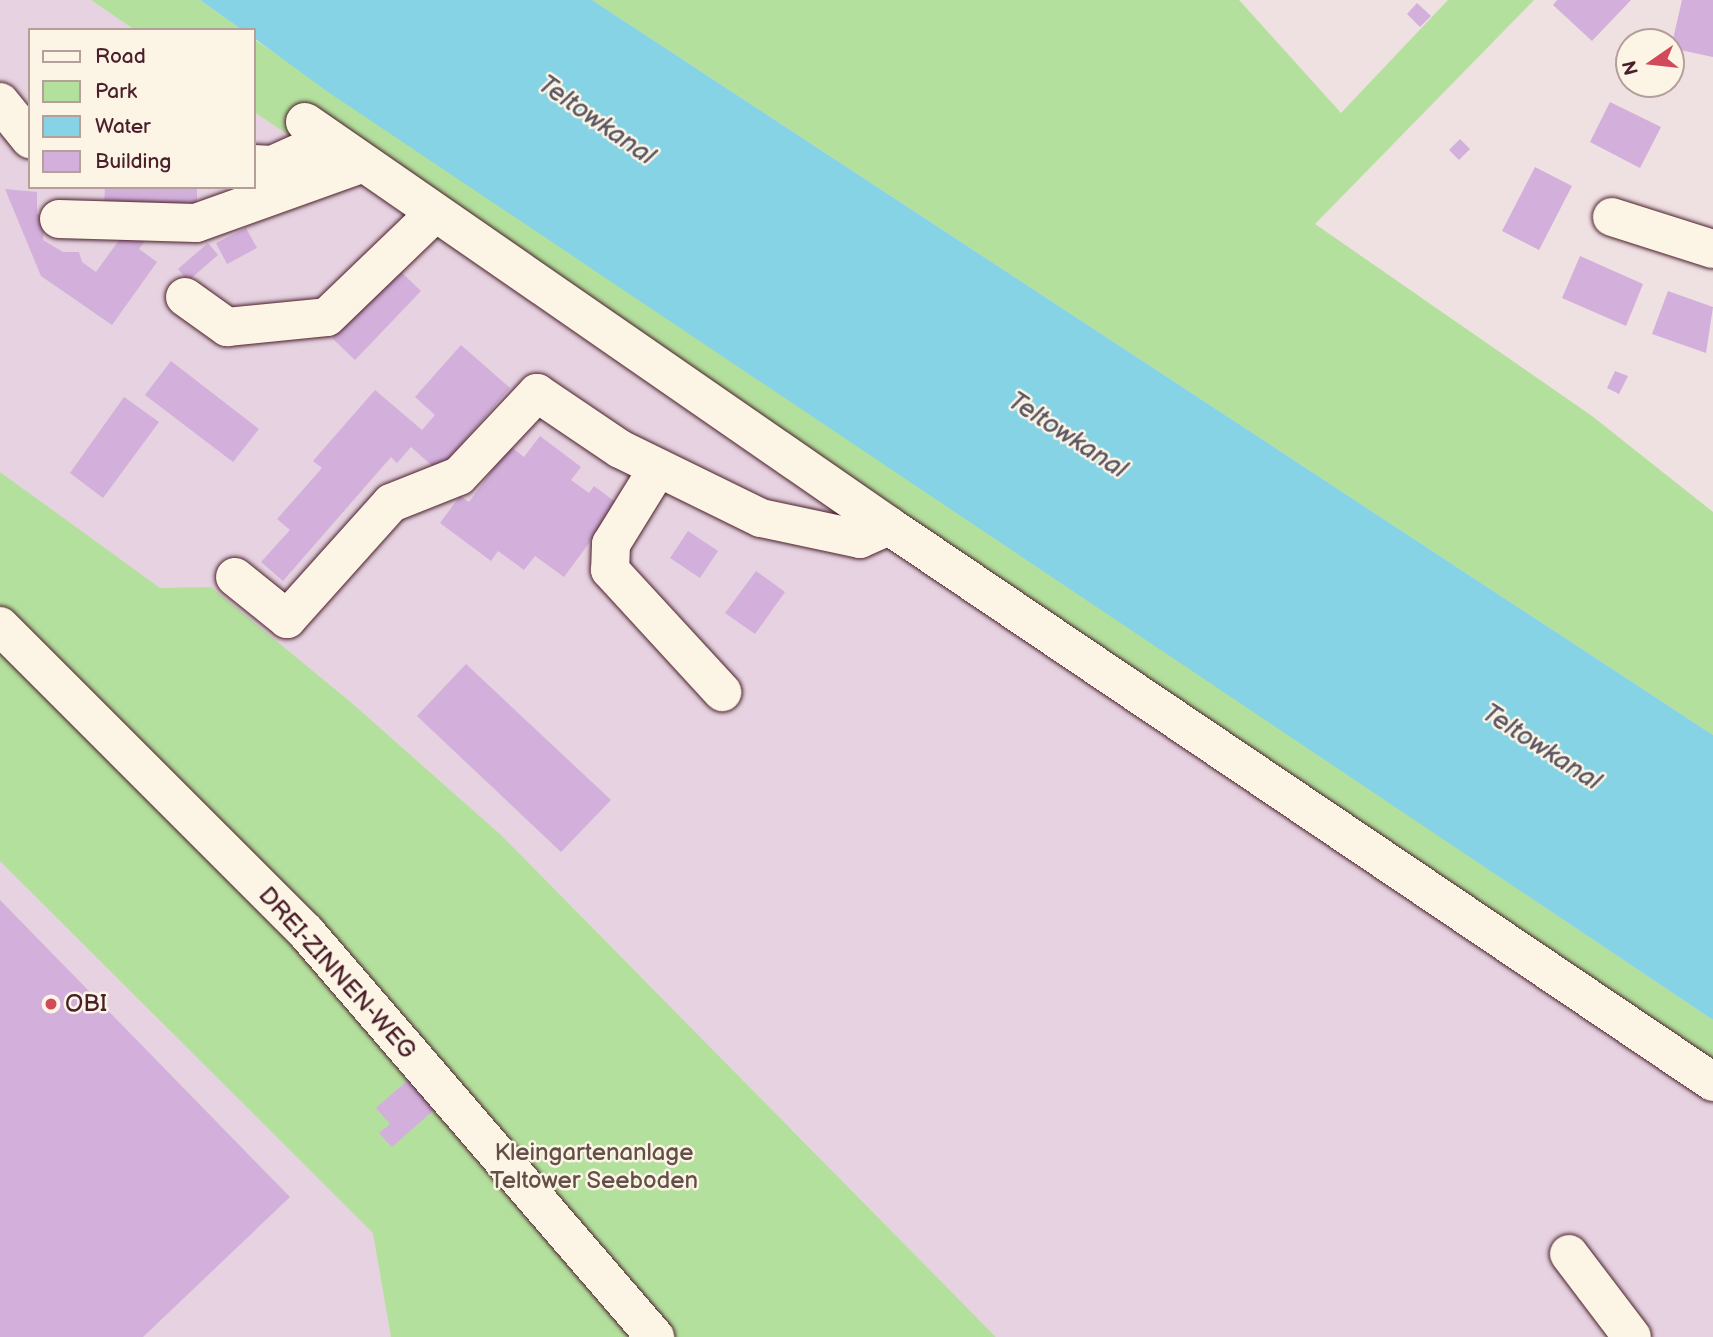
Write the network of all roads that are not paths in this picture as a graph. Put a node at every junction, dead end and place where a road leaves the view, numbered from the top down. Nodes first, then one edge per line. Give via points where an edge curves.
1 (0, 102) edge
2 (28, 137) edge
3 (364, 163) junction
4 (256, 164) edge
5 (434, 214) junction
6 (1612, 217) dead end
7 (59, 219) dead end
8 (1713, 249) edge
9 (185, 297) dead end
10 (658, 468) junction
11 (889, 526) junction
12 (235, 577) dead end
13 (0, 626) edge
14 (722, 692) dead end
15 (1713, 1082) edge
16 (1569, 1254) dead end
17 (655, 1337) edge
18 (1632, 1337) edge

1 - 2 street
3 - 4 street via 316,131 272,165
3 - 5 street
3 - 7 street via 195,223
5 - 9 street via 327,317 227,327
5 - 11 street
6 - 8 street
10 - 11 street via 761,518 860,539
10 - 12 street via 537,393 459,477 391,503 287,620
10 - 14 street via 611,544 610,570
11 - 15 street
13 - 17 street, DREI-ZINNEN-WEG via 306,932
16 - 18 street

